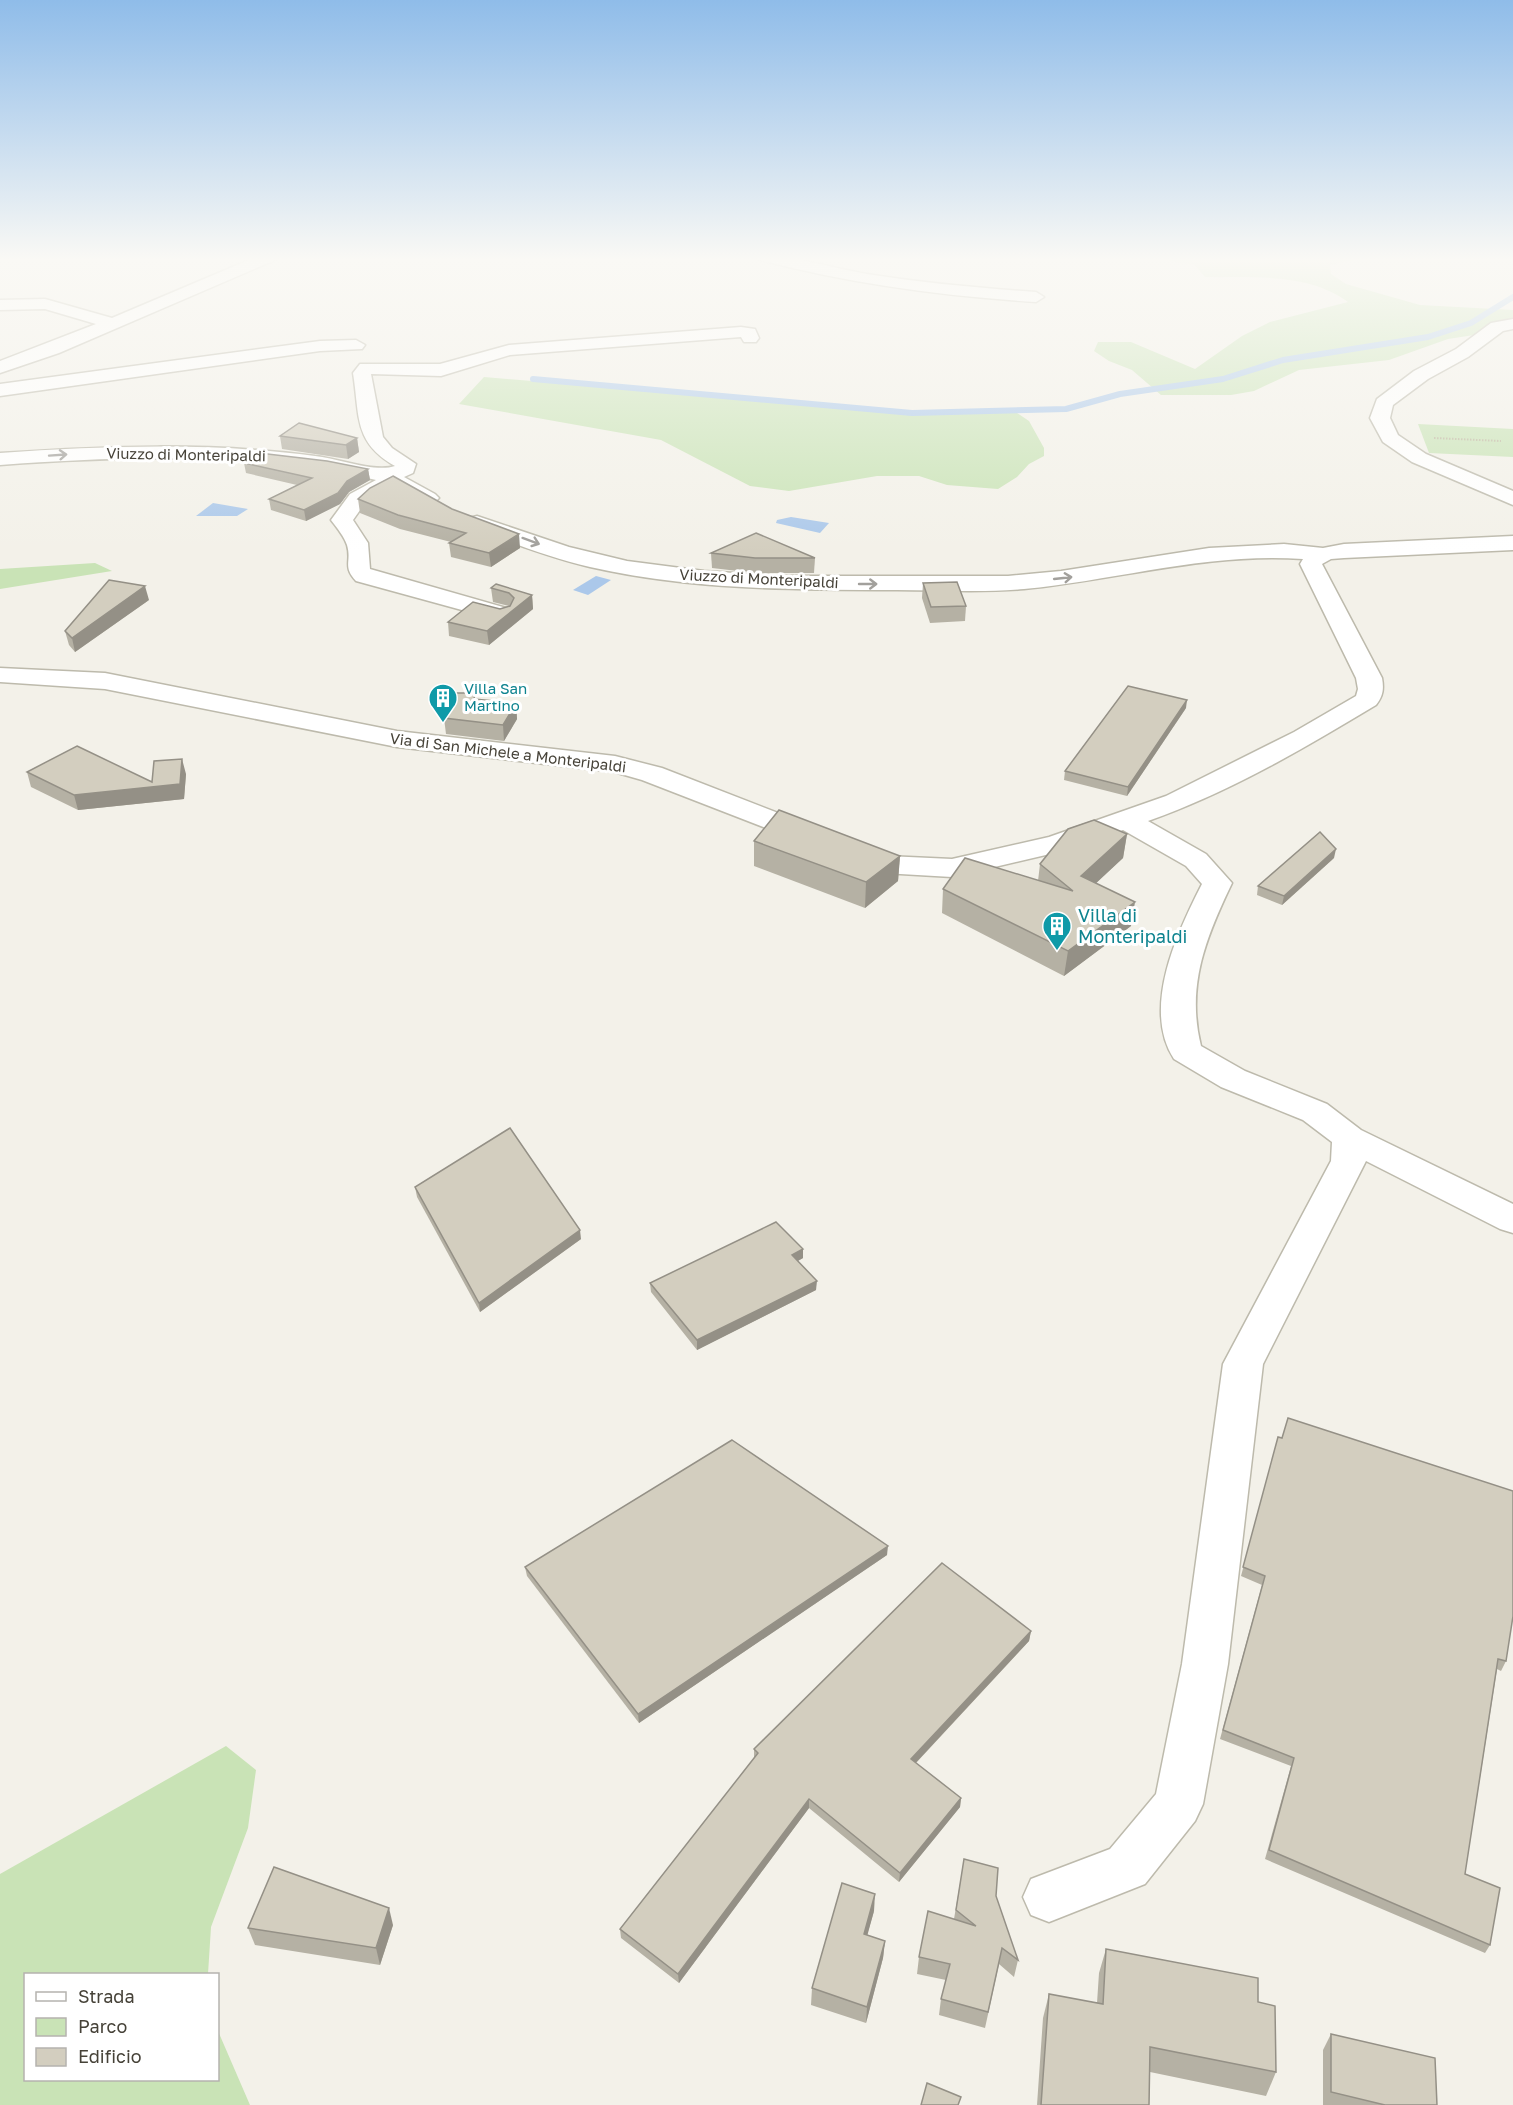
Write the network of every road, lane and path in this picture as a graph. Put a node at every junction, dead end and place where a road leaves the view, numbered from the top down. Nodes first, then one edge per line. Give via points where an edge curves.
1 (39, 355) edge
2 (253, 355) edge
3 (491, 355) edge
4 (1458, 355) edge
5 (0, 367) edge
6 (0, 390) edge
7 (1388, 435) junction
8 (1501, 441) dead end
9 (0, 459) edge
10 (391, 478) junction
11 (1513, 499) edge
12 (442, 506) edge
13 (462, 516) edge
14 (1513, 543) edge
15 (1321, 554) junction
16 (502, 614) edge
17 (0, 675) edge
18 (1125, 820) junction
19 (1349, 1138) junction
20 (1513, 1220) edge
21 (1048, 1897) dead end

1 - 5 street
2 - 6 street
3 - 10 street via 441,370 367,368 362,373 373,438 385,452 406,464 406,469
4 - 7 street via 1421,375 1384,403 1380,418
7 - 8 path
7 - 11 street via 1419,458
9 -> 10 street, Viuzzo di Monteripaldi via 85,453 255,454 333,464
10 - 12 street, Viuzzo di Monteripaldi
10 - 16 street via 362,492 351,502 342,520 359,544 358,570 364,576
13 -> 15 street, Viuzzo di Monteripaldi via 589,560 680,576 792,584 1022,582 1176,559 1292,550
14 - 15 street
15 - 18 street, Via di San Michele a Monteripaldi via 1311,564 1369,678 1371,690 1367,700 1303,738 1176,802
17 - 18 street, Via di San Michele a Monteripaldi via 105,681 397,739 615,764 652,774 883,864 952,868 1057,844
18 - 19 street via 1196,860 1217,883 1194,930 1177,987 1178,1026 1186,1052 1233,1079 1315,1112
19 - 20 street
19 - 21 street via 1349,1161 1243,1364 1205,1664 1178,1804 1127,1867

